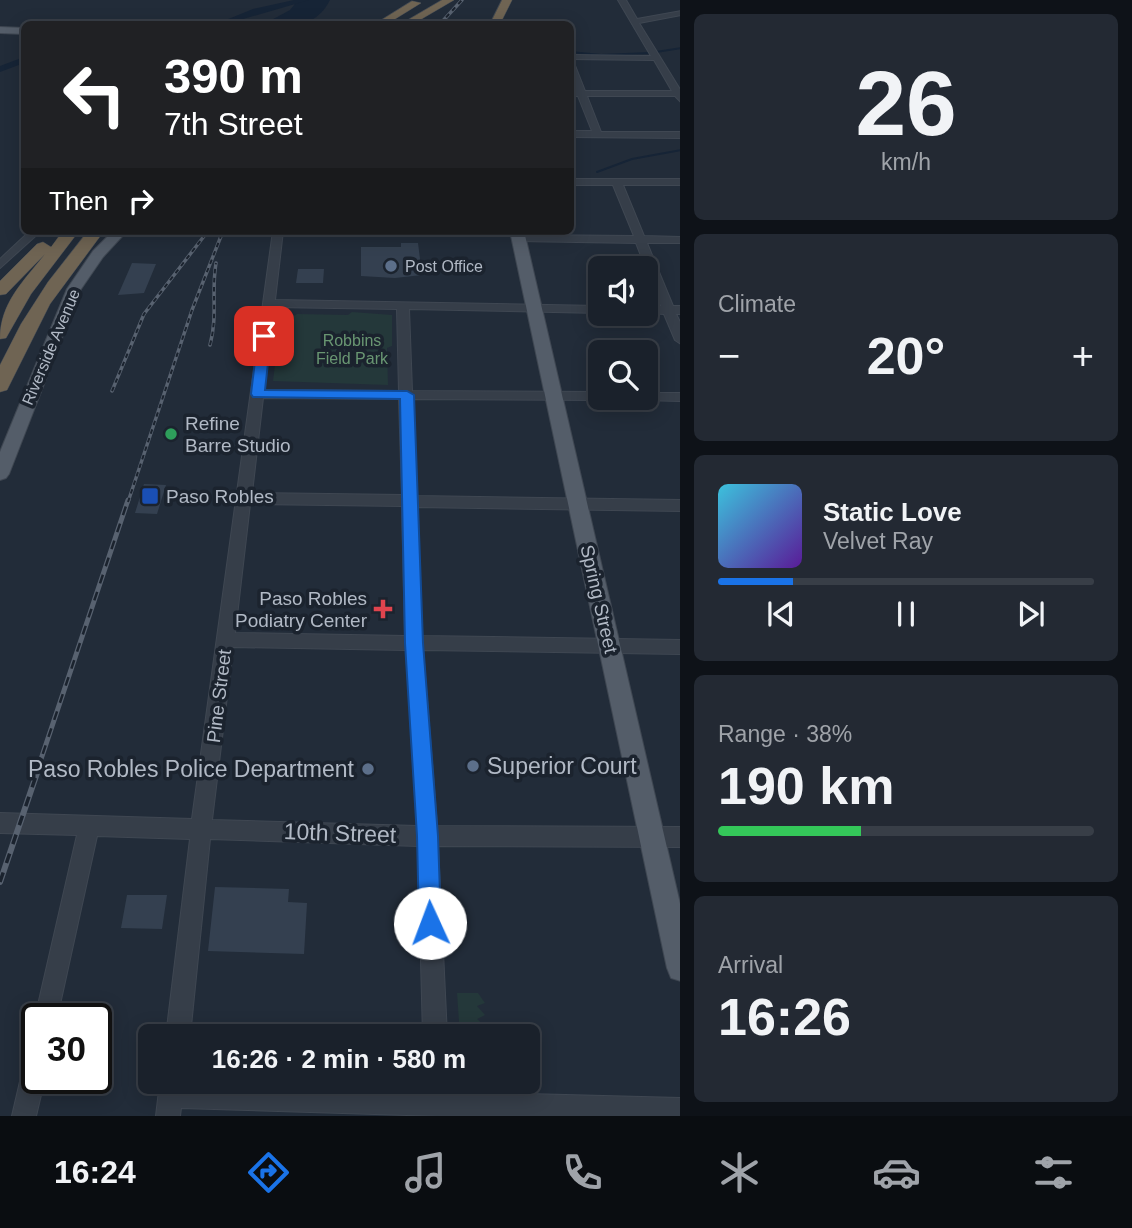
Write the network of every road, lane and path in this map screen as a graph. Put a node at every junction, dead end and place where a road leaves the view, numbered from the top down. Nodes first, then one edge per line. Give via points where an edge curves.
1 (422, 0) edge
2 (449, 0) edge
3 (507, 0) edge
4 (622, 0) edge
5 (680, 13) edge
6 (385, 21) edge
7 (411, 21) edge
8 (496, 21) edge
9 (634, 22) junction
10 (0, 32) edge
11 (21, 33) edge
12 (654, 54) junction
13 (574, 60) edge
14 (574, 71) edge
15 (574, 93) edge
16 (582, 94) junction
17 (679, 96) edge
18 (574, 134) edge
19 (598, 135) junction
20 (680, 135) edge
21 (574, 181) edge
22 (617, 182) junction
23 (680, 182) edge
24 (32, 235) edge
25 (56, 235) edge
26 (68, 235) edge
27 (93, 235) edge
28 (116, 235) edge
29 (277, 235) edge
30 (517, 235) edge
31 (640, 239) junction
32 (680, 240) edge
33 (0, 265) edge
34 (0, 290) edge
35 (268, 303) junction
36 (403, 307) junction
37 (534, 308) junction
38 (588, 309) edge
39 (674, 310) edge
40 (0, 334) edge
41 (680, 336) edge
42 (0, 386) edge
43 (258, 394) junction
44 (407, 395) junction
45 (553, 396) junction
46 (588, 396) edge
47 (658, 397) edge
48 (680, 397) edge
49 (0, 474) edge
50 (244, 498) junction
51 (410, 502) junction
52 (579, 506) junction
53 (680, 506) edge
54 (226, 640) junction
55 (414, 643) junction
56 (609, 646) junction
57 (680, 647) edge
58 (0, 823) edge
59 (89, 825) junction
60 (201, 828) junction
61 (428, 836) junction
62 (651, 836) junction
63 (680, 837) edge
64 (680, 964) edge
65 (49, 1003) edge
66 (179, 1024) edge
67 (435, 1024) edge
68 (29, 1094) edge
69 (385, 1094) edge
70 (452, 1094) edge
71 (171, 1098) edge
72 (680, 1110) edge
73 (24, 1116) edge

1 - 6 highway
2 - 7 highway
3 - 8 highway
4 - 9 street
5 - 9 street
9 - 12 street
10 - 11 main road
12 - 13 street
12 - 17 street
14 - 16 street
15 - 16 street
16 - 17 street
16 - 19 street
18 - 19 street
19 - 20 street
21 - 22 street
22 - 23 street
22 - 31 street
24 - 33 street
25 - 34 highway
26 - 40 highway via 23,293
27 - 42 highway via 41,302
28 - 49 main road, Riverside Avenue via 74,289
29 - 35 street, Pine Street
30 - 31 street
30 - 37 main road, Spring Street
31 - 32 street
31 - 39 street
35 - 36 street
35 - 43 street, Pine Street
36 - 37 street
36 - 44 street
37 - 38 street
37 - 45 main road, Spring Street
39 - 41 street
43 - 44 street
43 - 50 street, Pine Street
44 - 45 street
44 - 51 street
45 - 46 street
45 - 52 main road, Spring Street
47 - 48 street
50 - 51 street
50 - 54 street, Pine Street
51 - 52 street
51 - 55 street
52 - 53 street
52 - 56 main road, Spring Street
54 - 55 street
54 - 60 street, Pine Street
55 - 56 street
55 - 61 street
56 - 57 street
56 - 62 main road, Spring Street
58 - 59 street, 10th Street
59 - 60 street, 10th Street
59 - 65 street
60 - 61 street, 10th Street
60 - 66 street, Pine Street
61 - 62 street, 10th Street
61 - 67 street
62 - 63 street, 10th Street
62 - 64 main road, Spring Street
68 - 73 street
69 - 71 street
70 - 72 street

